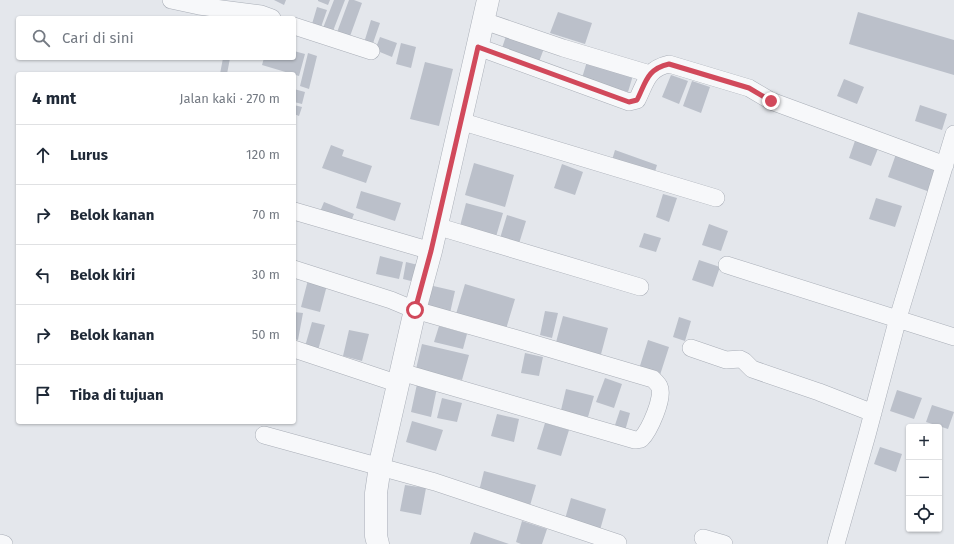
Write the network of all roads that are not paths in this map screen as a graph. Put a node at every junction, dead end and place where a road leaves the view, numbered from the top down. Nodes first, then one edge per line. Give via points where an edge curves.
1 (171, 0) edge
2 (488, 0) edge
3 (266, 16) edge
4 (484, 21) junction
5 (296, 27) edge
6 (478, 47) junction
7 (371, 51) dead end
8 (650, 74) junction
9 (460, 121) junction
10 (954, 134) edge
11 (945, 165) junction
12 (716, 198) dead end
13 (296, 212) edge
14 (436, 226) junction
15 (431, 251) junction
16 (726, 265) dead end
17 (296, 270) edge
18 (640, 287) dead end
19 (415, 310) junction
20 (898, 318) junction
21 (954, 337) edge
22 (691, 348) dead end
23 (296, 350) edge
24 (400, 378) junction
25 (873, 413) junction
26 (264, 435) dead end
27 (380, 467) junction
28 (703, 538) dead end
29 (0, 543) edge
30 (618, 543) dead end
31 (4, 544) edge
32 (378, 544) edge
33 (724, 544) edge
34 (836, 544) edge

1 - 3 street
2 - 4 street
4 - 6 street
4 - 8 street
5 - 7 street
6 - 8 street via 629,102 637,100
6 - 9 street
8 - 11 street via 659,66 669,64 749,88 771,101
9 - 12 street
9 - 14 street
10 - 11 street
11 - 20 street
13 - 15 street
14 - 15 street
14 - 18 street
15 - 19 street
16 - 20 street
17 - 19 street
19 - 24 street
19 - 24 street via 653,379 660,387 661,397 647,433 641,439 634,440
20 - 21 street
20 - 25 street
22 - 25 street via 726,360 740,359 752,369
23 - 24 street
24 - 27 street
25 - 34 street
26 - 27 street
27 - 30 street via 434,482
27 - 32 street via 376,493
28 - 33 street
29 - 31 street

